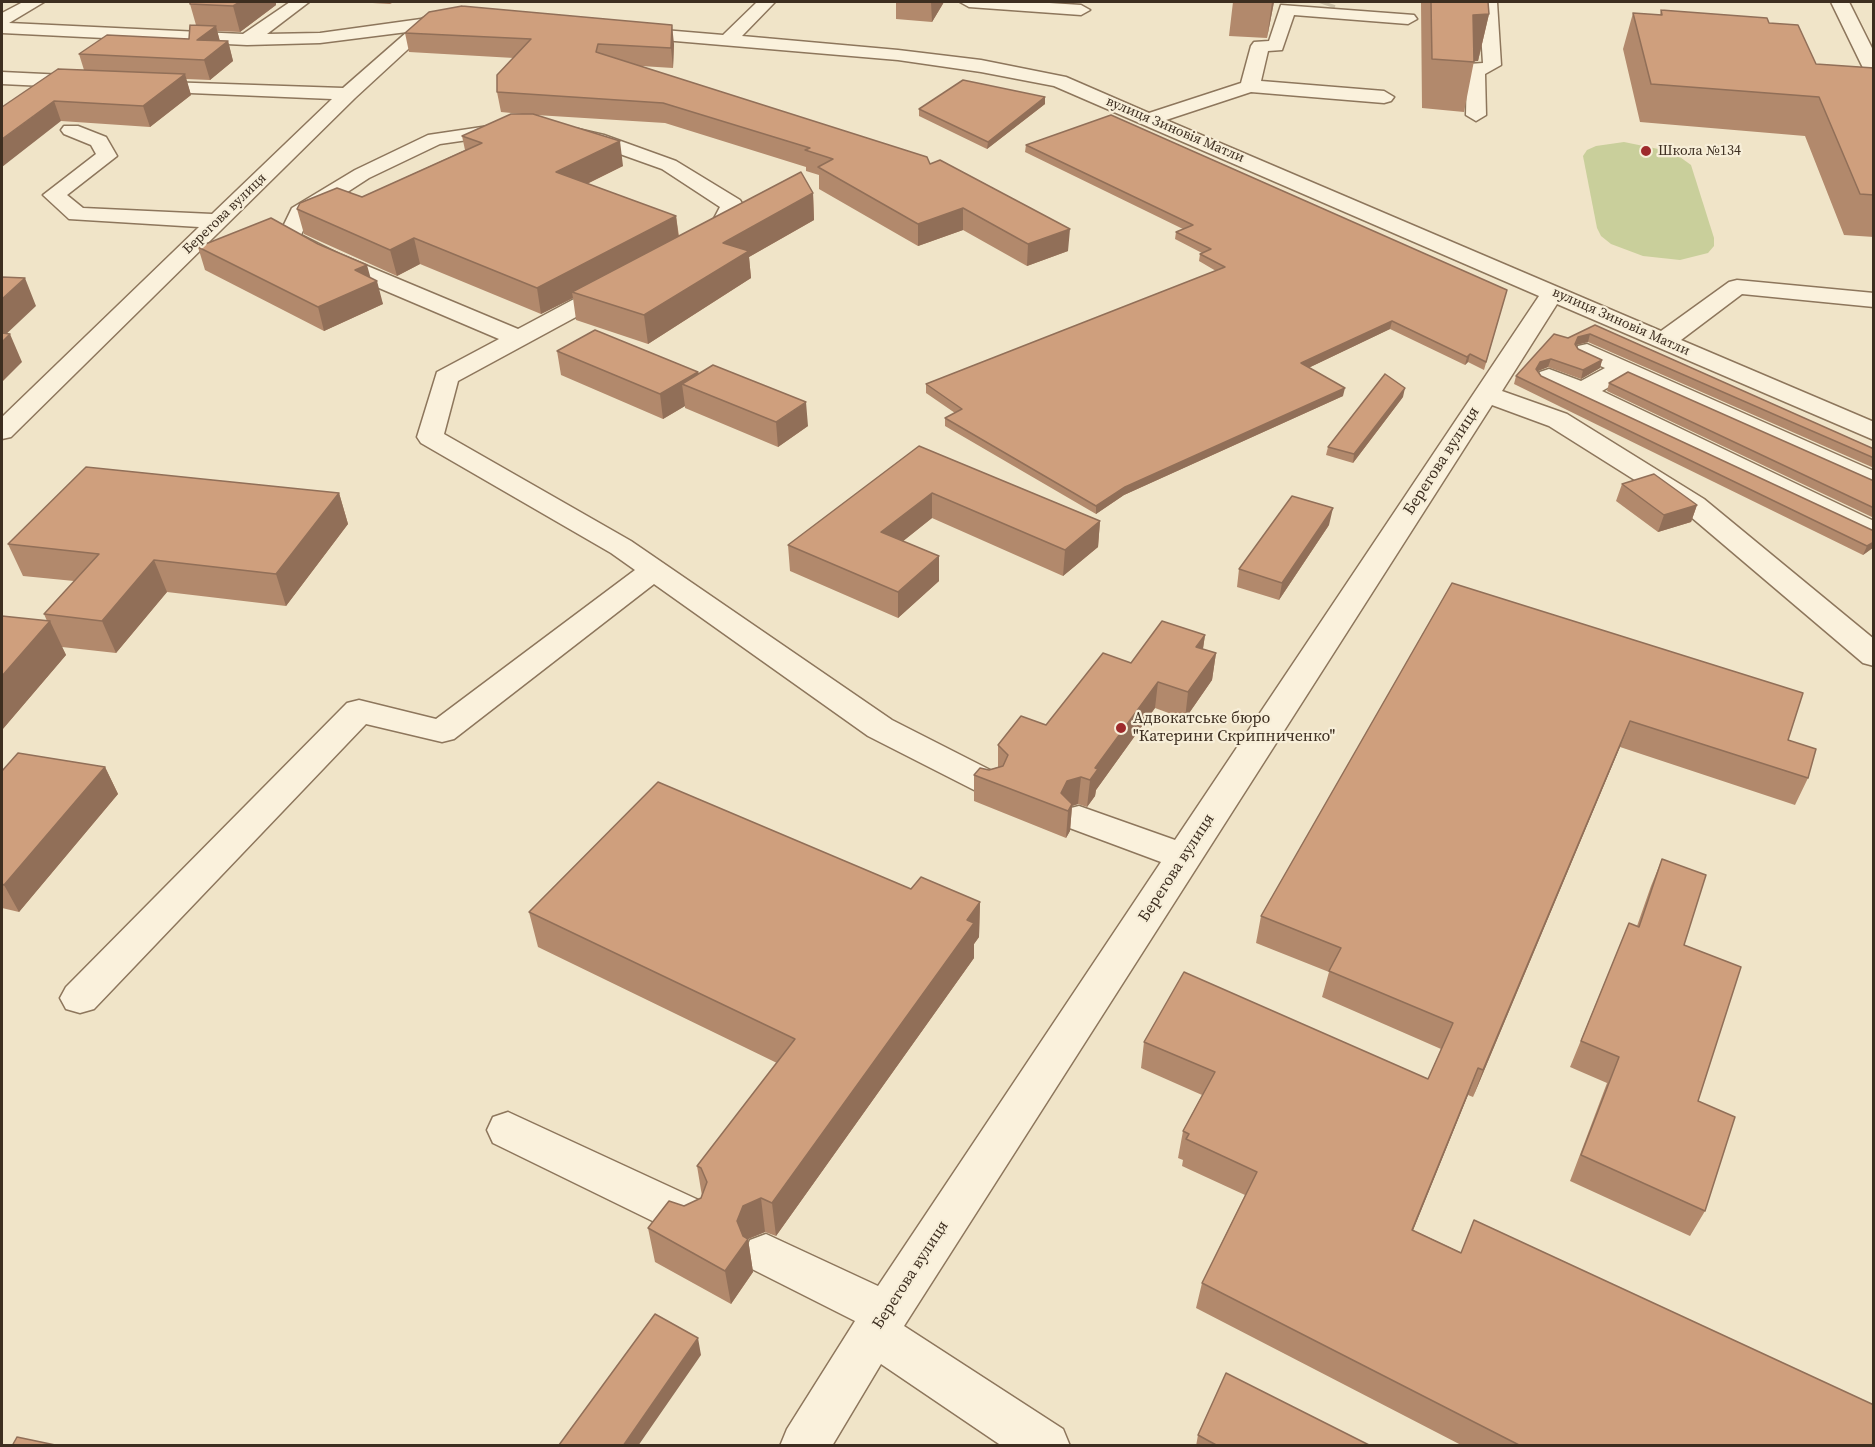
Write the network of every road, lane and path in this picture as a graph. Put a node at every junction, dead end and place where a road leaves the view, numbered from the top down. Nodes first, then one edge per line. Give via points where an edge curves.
1 (35, 2) edge
2 (300, 2) edge
3 (452, 2) edge
4 (766, 2) edge
5 (969, 2) edge
6 (1488, 2) edge
7 (1840, 2) edge
8 (1082, 10) dead end
9 (184, 19) dead end
10 (476, 19) edge
11 (1408, 19) dead end
12 (2, 20) edge
13 (428, 22) junction
14 (2, 28) edge
15 (613, 31) edge
16 (156, 37) junction
17 (247, 40) junction
18 (728, 40) junction
19 (1874, 72) edge
20 (2, 78) edge
21 (105, 83) edge
22 (129, 84) edge
23 (1250, 86) junction
24 (348, 94) junction
25 (1384, 97) dead end
26 (1476, 115) edge
27 (1150, 118) junction
28 (71, 130) dead end
29 (218, 221) junction
30 (676, 254) edge
31 (635, 276) edge
32 (1553, 292) junction
33 (1874, 300) edge
34 (519, 338) junction
35 (1665, 341) junction
36 (1587, 351) edge
37 (1629, 370) junction
38 (1549, 377) edge
39 (1582, 392) junction
40 (2, 394) edge
41 (1486, 394) junction
42 (37, 396) junction
43 (1874, 408) edge
44 (1845, 420) junction
45 (2, 431) edge
46 (1874, 432) edge
47 (1874, 482) edge
48 (1874, 532) edge
49 (654, 570) junction
50 (1874, 656) edge
51 (988, 783) edge
52 (1079, 818) dead end
53 (1184, 857) junction
54 (80, 998) dead end
55 (508, 1130) dead end
56 (689, 1217) edge
57 (766, 1254) dead end
58 (880, 1323) junction
59 (804, 1446) edge
60 (1046, 1446) edge

1 - 12 street
2 - 17 street
3 - 13 street, Берегова вулиця
4 - 18 street
5 - 8 street
6 - 26 street via 1492,65 1476,68
7 - 19 street via 1857,20
9 - 16 street
10 - 13 street
11 - 23 street via 1325,9 1287,9 1276,46 1260,46
13 - 17 street via 320,38
13 - 24 street, Берегова вулиця
14 - 16 street
15 - 18 street, вулиця Зиновія Матли
16 - 17 street
18 - 27 street, вулиця Зиновія Матли via 981,66 1059,81
20 - 21 street
22 - 24 street
23 - 25 street
23 - 27 street
24 - 29 street, Берегова вулиця
27 - 32 street, вулиця Зиновія Матли
28 - 29 street via 99,141 107,156 54,195 77,214
29 - 42 street, Берегова вулиця
30 - 34 street via 718,232 732,205 669,165 597,139 545,130 495,130 435,139 362,174 300,213 289,237 333,260
31 - 34 street
32 - 35 street, вулиця Зиновія Матли
32 - 41 street, Берегова вулиця
33 - 35 street via 1737,287
34 - 49 street via 446,377 430,437
35 - 44 street, вулиця Зиновія Матли
36 - 37 street
37 - 39 street via 1620,370
37 - 47 street
38 - 39 street
39 - 48 street
40 - 42 street
41 - 50 street via 1558,420 1694,505
41 - 53 street, Берегова вулиця
42 - 45 street, Берегова вулиця
43 - 44 street
44 - 46 street, вулиця Зиновія Матли
49 - 51 street via 880,728
49 - 54 street via 442,731 359,711
52 - 53 street
53 - 58 street, Берегова вулиця
55 - 56 street
57 - 58 street
58 - 59 street, Берегова вулиця
58 - 60 street

